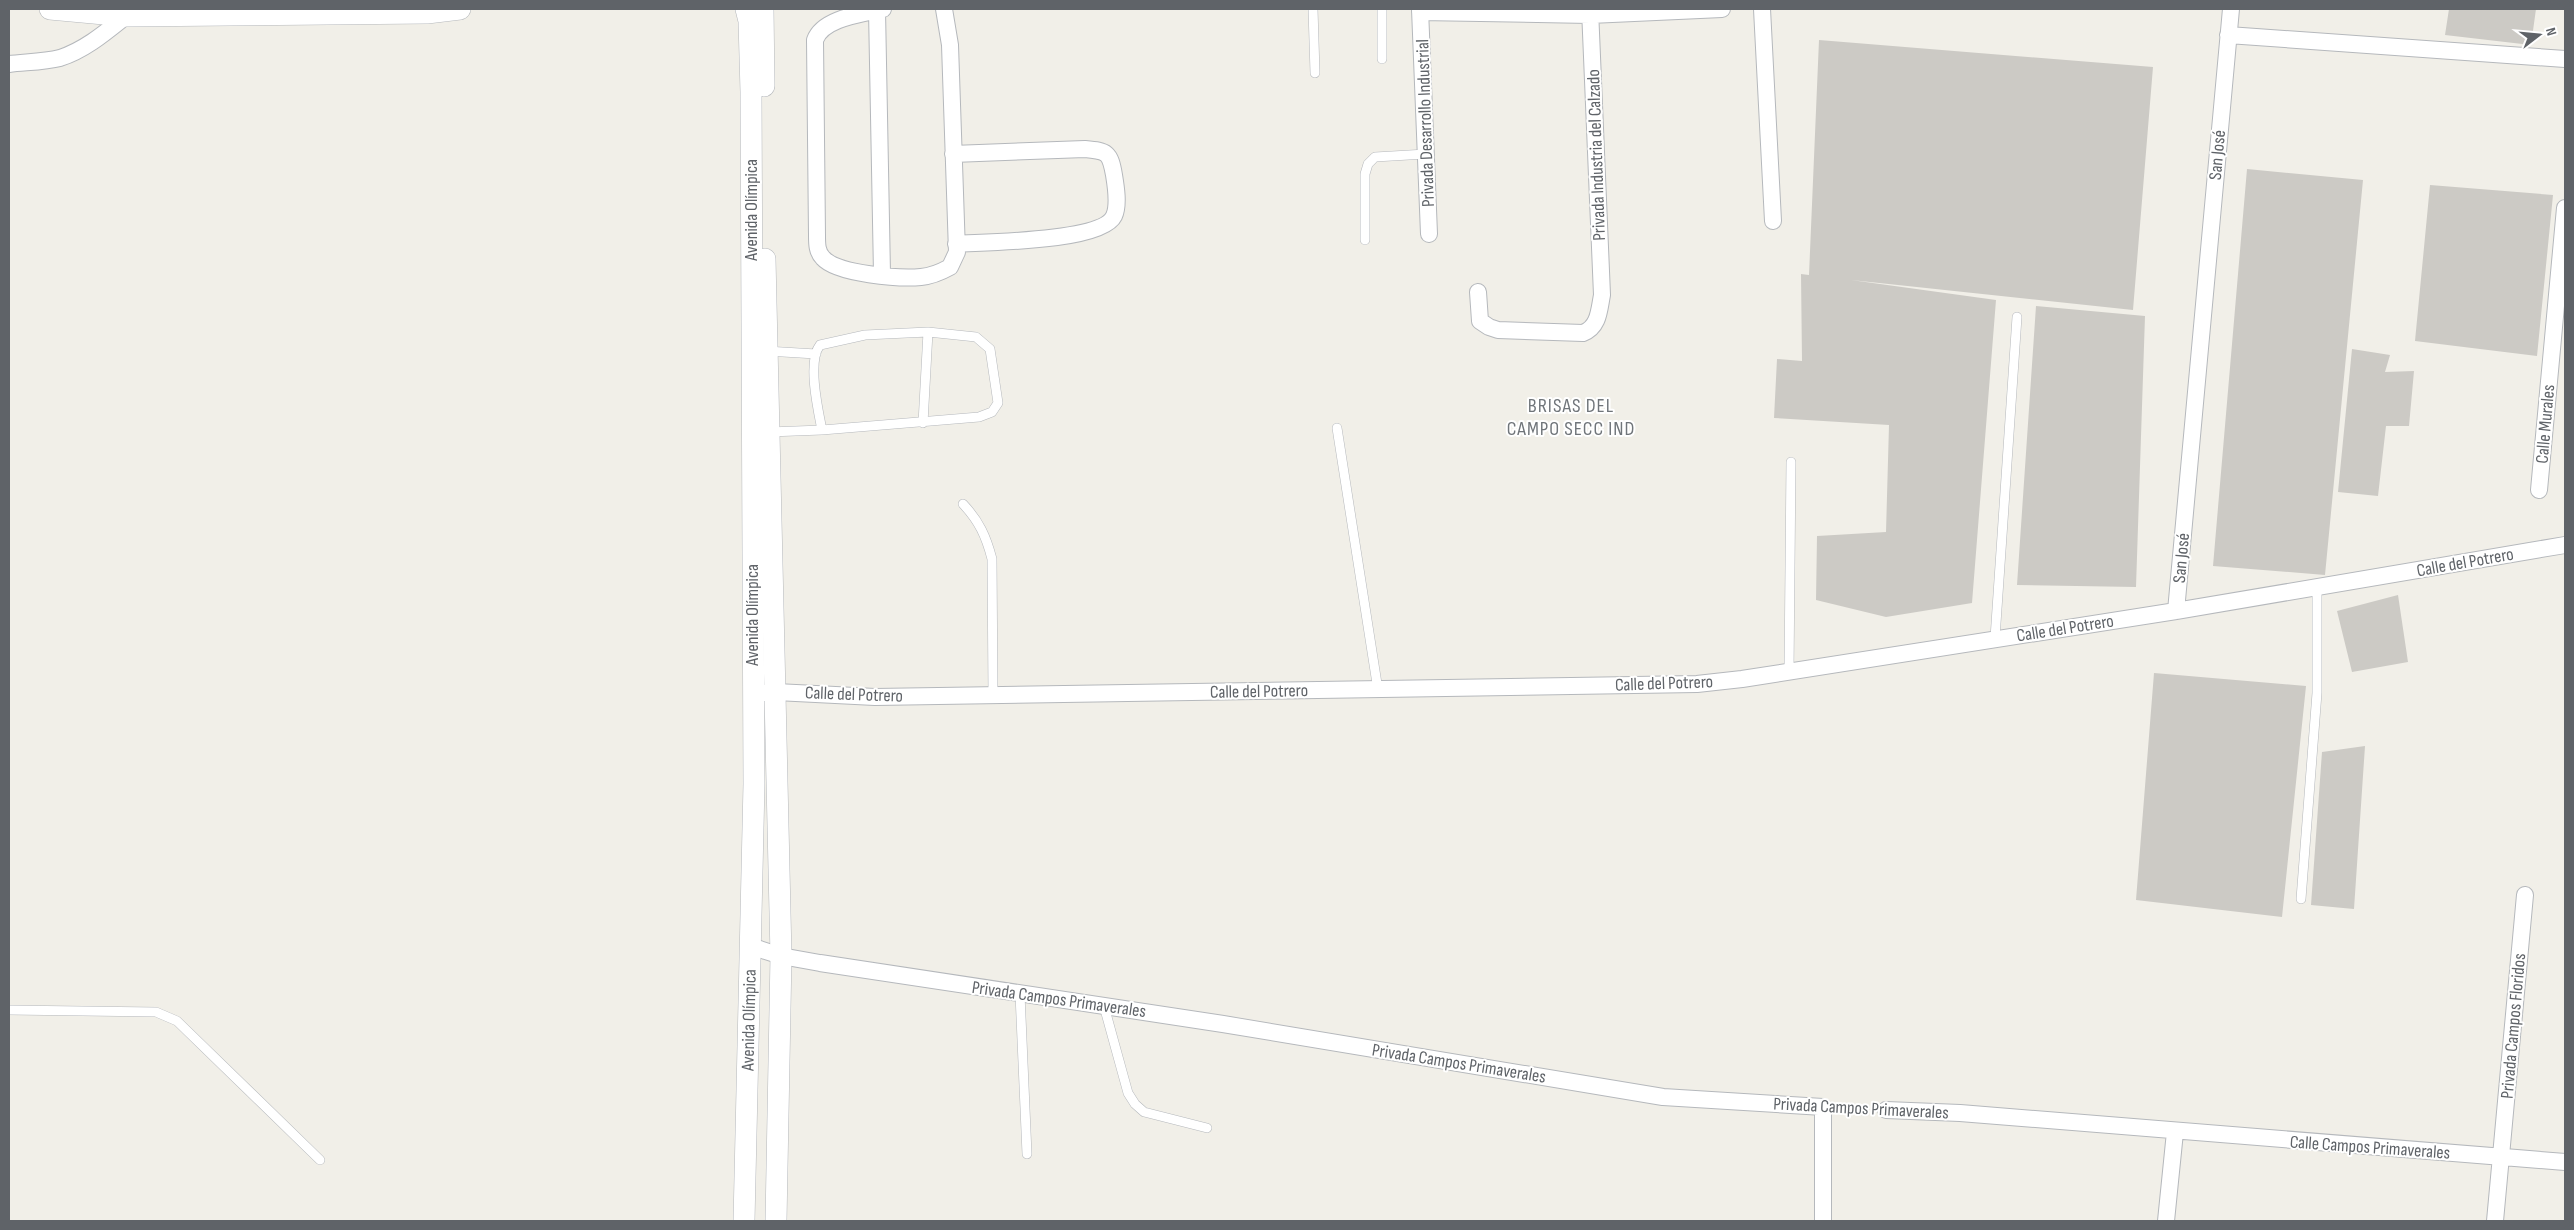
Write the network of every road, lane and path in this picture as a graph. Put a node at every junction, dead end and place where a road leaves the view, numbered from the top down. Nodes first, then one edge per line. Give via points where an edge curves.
1 (50, 9) edge
2 (460, 9) edge
3 (746, 9) edge
4 (763, 9) edge
5 (944, 9) edge
6 (1313, 9) edge
7 (1382, 9) edge
8 (1722, 9) edge
9 (1762, 9) edge
10 (2231, 9) edge
11 (880, 10) edge
12 (1420, 10) edge
13 (1590, 12) edge
14 (126, 16) junction
15 (2228, 35) junction
16 (1382, 59) dead end
17 (2565, 59) edge
18 (9, 64) edge
19 (1315, 73) dead end
20 (953, 154) junction
21 (1426, 154) junction
22 (2565, 208) edge
23 (1773, 221) dead end
24 (1429, 234) dead end
25 (1365, 240) dead end
26 (956, 244) junction
27 (882, 274) junction
28 (1478, 292) dead end
29 (2017, 317) dead end
30 (928, 332) junction
31 (759, 351) junction
32 (816, 354) junction
33 (923, 422) junction
34 (1337, 428) dead end
35 (822, 430) junction
36 (760, 432) junction
37 (1791, 462) dead end
38 (2540, 490) dead end
39 (963, 504) dead end
40 (2565, 545) edge
41 (2317, 587) junction
42 (2176, 611) junction
43 (1995, 638) junction
44 (1789, 672) junction
45 (1378, 690) junction
46 (776, 692) junction
47 (752, 695) junction
48 (993, 695) junction
49 (2524, 895) dead end
50 (2301, 899) dead end
51 (750, 946) junction
52 (782, 956) junction
53 (1020, 994) junction
54 (1104, 1006) junction
55 (9, 1010) edge
56 (1823, 1107) junction
57 (1886, 1110) joint
58 (1206, 1128) dead end
59 (2175, 1132) junction
60 (1027, 1154) dead end
61 (2501, 1156) junction
62 (320, 1160) dead end
63 (2565, 1162) edge
64 (744, 1221) edge
65 (776, 1221) edge
66 (1823, 1221) edge
67 (2166, 1221) edge
68 (2495, 1221) edge

1 - 14 street
2 - 14 street via 427,13
3 - 31 street, Avenida Olímpica via 749,21
4 - 31 street, Avenida Olímpica
5 - 20 street via 950,45
6 - 19 lane
7 - 16 lane
8 - 13 street
9 - 23 street
10 - 15 street, San José
11 - 27 street
11 - 27 street via 824,27 815,40 819,254 829,263 848,271
12 - 13 street
12 - 21 street, Privada Desarrollo Industrial
13 - 28 street, Privada Industria del Calzado via 1602,295 1597,320 1591,330 1583,333 1489,327 1480,321
14 - 18 street via 75,52 58,58
15 - 17 street
15 - 42 street, San José
20 - 26 street
20 - 26 street via 1100,150 1112,160 1116,205 1109,222 1093,231 1029,240
21 - 24 street, Privada Desarrollo Industrial
21 - 25 lane via 1375,157 1368,164 1365,174
22 - 38 street, Calle Murales
26 - 27 street via 955,260 938,274 898,278
29 - 43 lane
30 - 32 lane via 836,340 820,345
30 - 33 lane
30 - 33 lane via 976,337 990,349 998,403 992,412 979,417
31 - 32 lane
31 - 36 street, Avenida Olímpica
32 - 35 lane via 814,376
33 - 35 lane
34 - 45 lane
35 - 36 lane
36 - 46 street, Avenida Olímpica
36 - 47 street, Avenida Olímpica
37 - 44 lane
39 - 48 lane via 978,520 992,559
40 - 41 street, Calle del Potrero
41 - 42 street, Calle del Potrero
41 - 50 lane via 2317,693
42 - 43 street, Calle del Potrero
43 - 44 street, Calle del Potrero
44 - 45 street, Calle del Potrero via 1697,684
45 - 48 street, Calle del Potrero
46 - 47 street, Calle del Potrero
46 - 48 street, Calle del Potrero via 876,697
46 - 52 street, Avenida Olímpica
47 - 51 street, Avenida Olímpica via 754,784
49 - 61 street, Privada Campos Floridos
51 - 52 street, Privada Campos Primaverales
51 - 64 street, Avenida Olímpica
52 - 53 street, Privada Campos Primaverales
52 - 65 street, Avenida Olímpica
53 - 54 street, Privada Campos Primaverales
53 - 60 lane
54 - 56 street, Privada Campos Primaverales via 1663,1097
54 - 58 lane via 1128,1093 1135,1104 1144,1112
55 - 62 lane via 156,1012 177,1021
56 - 57 path, Privada Campos Primaverales
56 - 66 street
57 - 59 street, Privada Campos Primaverales via 1960,1113
59 - 61 street, Calle Campos Primaverales
59 - 67 street
61 - 63 street, Calle Campos Primaverales
61 - 68 street, Privada Campos Floridos

